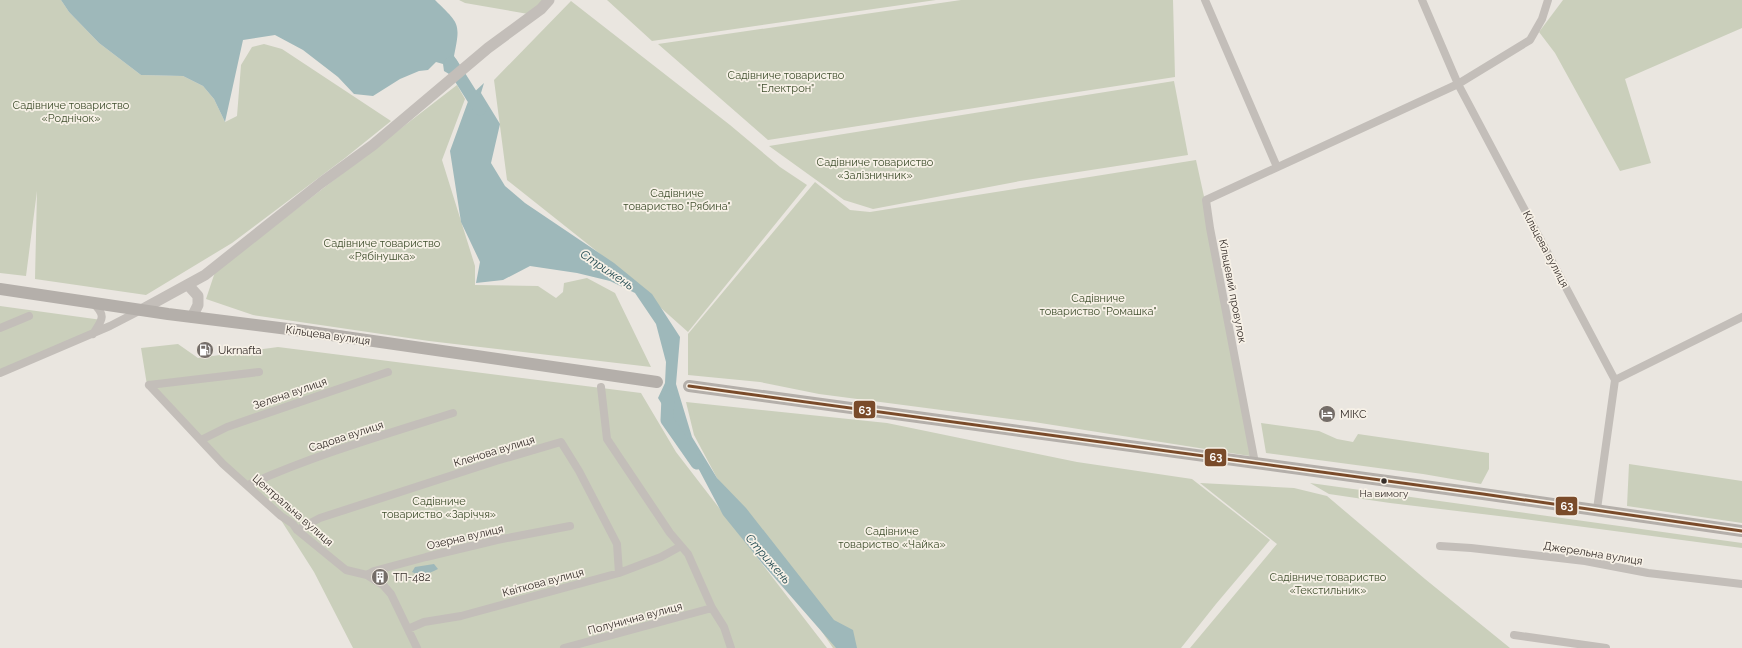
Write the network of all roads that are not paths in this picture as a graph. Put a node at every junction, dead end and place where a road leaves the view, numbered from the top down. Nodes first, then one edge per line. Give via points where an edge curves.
1 (549, 0) edge
2 (1205, 0) edge
3 (1422, 0) edge
4 (1548, 0) edge
5 (1458, 84) junction
6 (1277, 167) junction
7 (205, 275) junction
8 (187, 286) junction
9 (0, 289) edge
10 (198, 296) junction
11 (84, 301) junction
12 (141, 310) junction
13 (29, 316) dead end
14 (192, 317) junction
15 (1742, 317) edge
16 (0, 328) edge
17 (93, 334) junction
18 (259, 372) dead end
19 (388, 372) dead end
20 (0, 373) edge
21 (1615, 380) junction
22 (657, 382) dead end
23 (689, 386) dead end
24 (601, 387) dead end
25 (453, 413) dead end
26 (201, 440) junction
27 (1255, 463) junction
28 (248, 485) junction
29 (1597, 510) junction
30 (570, 526) dead end
31 (298, 530) junction
32 (1742, 531) edge
33 (680, 546) junction
34 (1440, 546) dead end
35 (620, 573) junction
36 (367, 575) junction
37 (1742, 584) edge
38 (712, 608) junction
39 (408, 629) junction
40 (1514, 635) dead end
41 (417, 648) edge
42 (564, 648) edge
43 (731, 648) edge
44 (1606, 648) edge

1 - 7 street via 373,145
2 - 6 street
3 - 5 street, Кільцева вулиця
4 - 5 street, Кільцевий провулок via 1542,19 1530,40
5 - 6 street, Кільцевий провулок
5 - 21 street, Кільцева вулиця
6 - 27 street, Кільцевий провулок via 1206,200
7 - 8 street
7 - 10 street
8 - 10 street
8 - 12 street
9 - 11 main road, Кільцева вулиця
10 - 14 street via 198,305
11 - 12 main road, Кільцева вулиця
11 - 17 street via 91,302 98,308 102,317
12 - 14 main road, Кільцева вулиця
12 - 17 street via 126,320
13 - 16 street
14 - 22 main road, Кільцева вулиця
15 - 21 street
17 - 20 street
18 - 26 street, Центральна вулиця via 149,385
19 - 26 street, Зелена вулиця via 227,427
21 - 29 street
23 - 27 main road
24 - 33 street via 607,439
25 - 28 street, Садова вулиця via 289,467
26 - 28 street, Центральна вулиця via 223,464
27 - 29 main road
28 - 31 street, Центральна вулиця
29 - 32 main road
30 - 36 street, Озерна вулиця via 496,540 374,571
31 - 35 street, Кленова вулиця via 320,518 496,460 561,442 617,544
31 - 36 street, Центральна вулиця via 346,570
33 - 35 street, Квіткова вулиця via 662,557
33 - 38 street via 688,554
34 - 37 street, Джерельна вулиця via 1585,561 1648,573
35 - 39 street, Квіткова вулиця via 461,616 424,622
36 - 39 street, Центральна вулиця via 383,585 391,594
38 - 42 street, Полунична вулиця
38 - 43 street via 724,627
39 - 41 street, Центральна вулиця
40 - 44 street

